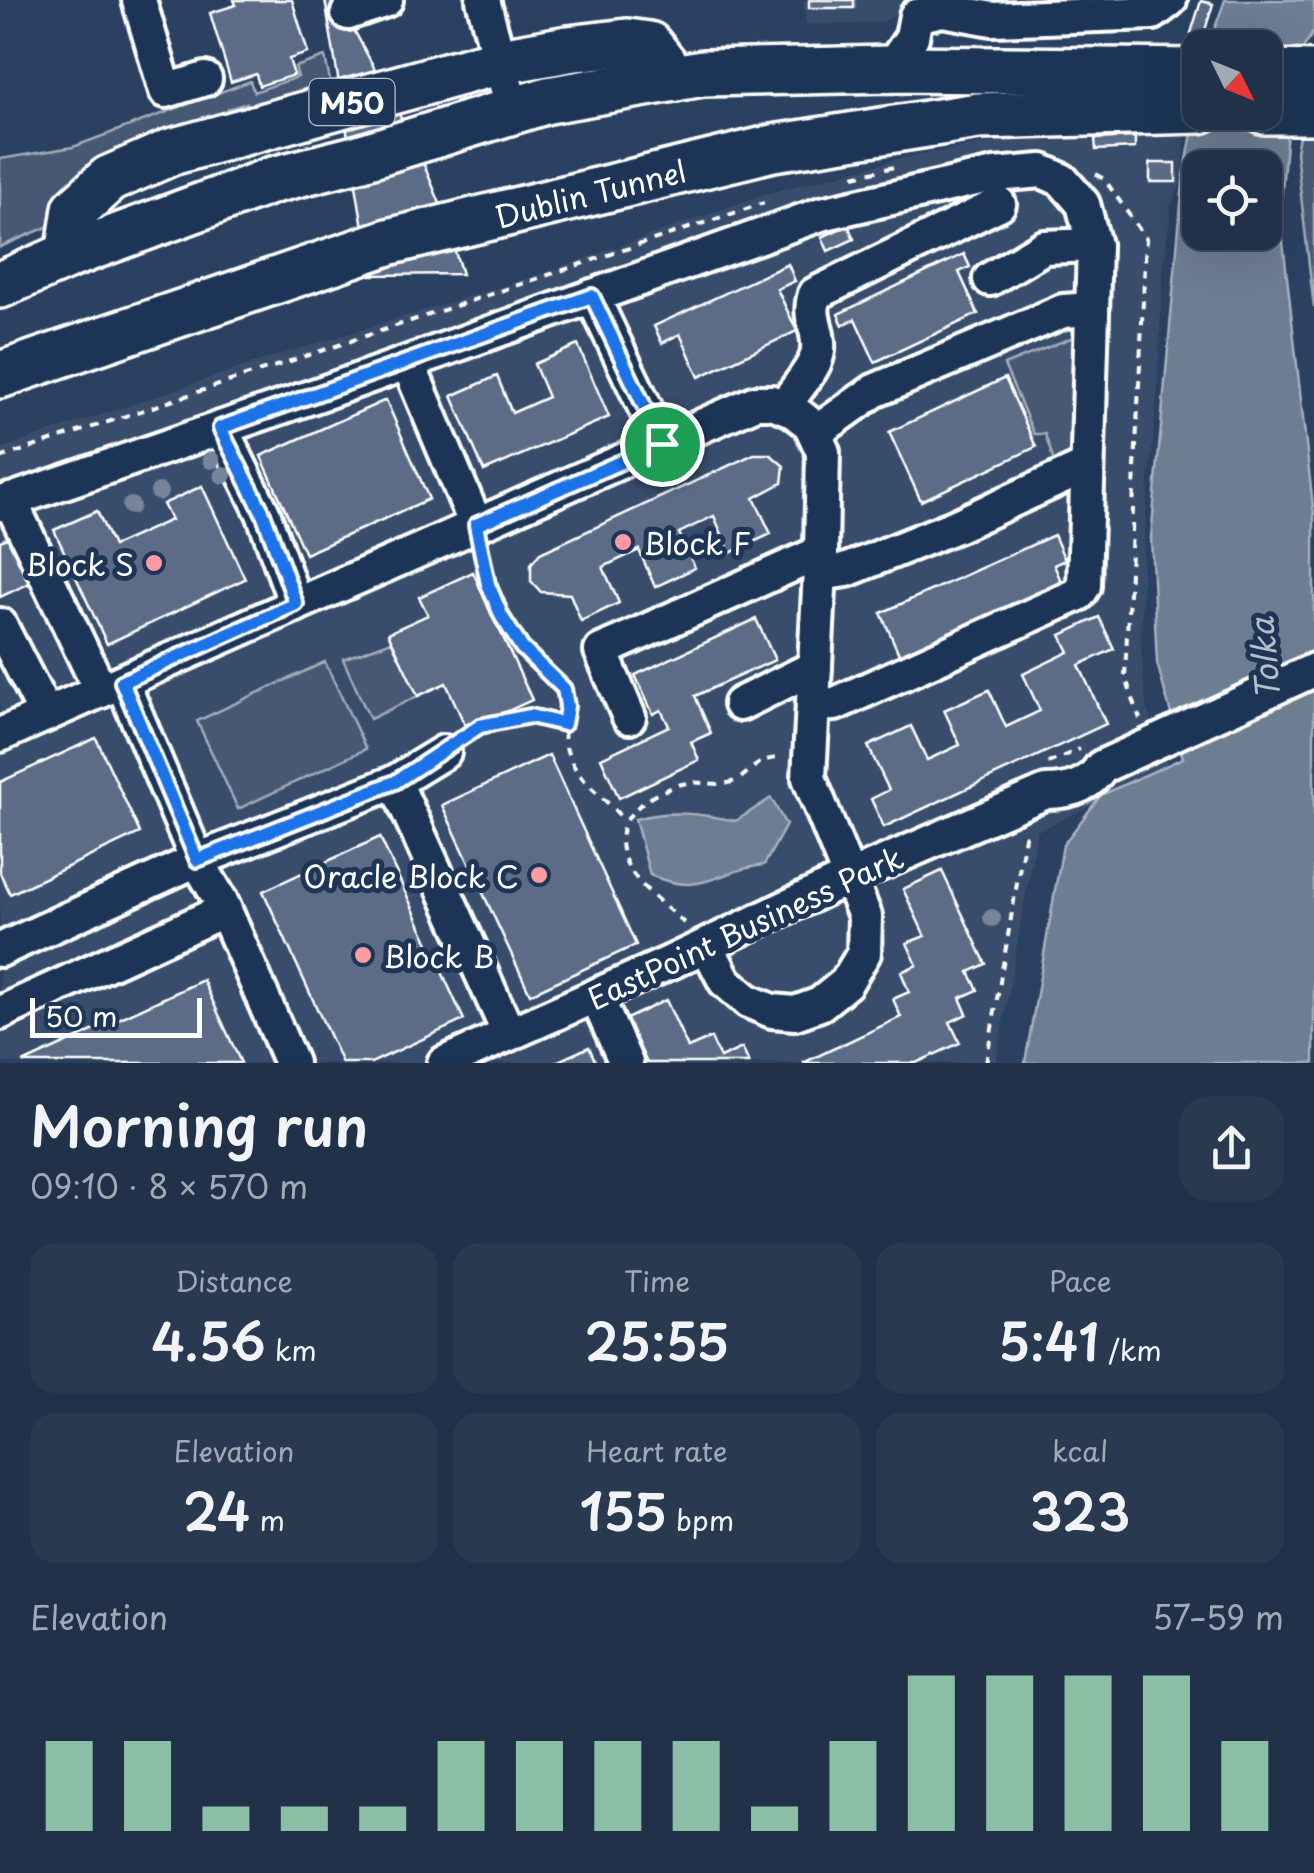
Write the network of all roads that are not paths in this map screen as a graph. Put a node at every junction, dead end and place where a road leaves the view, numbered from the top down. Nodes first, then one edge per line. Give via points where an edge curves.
1 (138, 0) edge
2 (386, 0) edge
3 (483, 0) edge
4 (1170, 0) edge
5 (348, 13) dead end
6 (500, 61) junction
7 (890, 69) junction
8 (1282, 73) edge
9 (1314, 74) edge
10 (674, 78) junction
11 (205, 79) dead end
12 (1182, 91) edge
13 (1182, 91) edge
14 (513, 111) junction
15 (1282, 111) edge
16 (1314, 111) edge
17 (999, 204) dead end
18 (1094, 245) junction
19 (69, 255) junction
20 (990, 278) dead end
21 (0, 285) edge
22 (592, 296) junction
23 (1092, 309) junction
24 (179, 314) junction
25 (408, 363) junction
26 (0, 375) edge
27 (0, 395) edge
28 (785, 406) junction
29 (220, 428) junction
30 (816, 432) junction
31 (662, 444) junction
32 (1087, 466) junction
33 (5, 502) edge
34 (474, 526) junction
35 (820, 563) junction
36 (296, 604) junction
37 (0, 625) edge
38 (815, 668) junction
39 (1314, 670) edge
40 (111, 686) junction
41 (740, 704) dead end
42 (813, 705) junction
43 (46, 715) junction
44 (629, 717) dead end
45 (0, 735) edge
46 (444, 752) road end
47 (395, 782) junction
48 (197, 860) junction
49 (850, 876) junction
50 (225, 910) junction
51 (697, 936) junction
52 (0, 950) edge
53 (596, 996) junction
54 (0, 1013) edge
55 (509, 1034) junction
56 (291, 1063) edge
57 (444, 1063) edge
58 (626, 1063) edge

1 - 11 lane via 166,90
2 - 5 lane
3 - 6 lane
4 - 7 lane via 1153,12 992,19 943,10 916,16 912,37
6 - 10 highway, M50 via 626,42 649,45
6 - 14 lane
6 - 19 highway, M50 via 171,152 109,178 76,210
7 - 10 highway, Dublin Tunnel / M50
7 - 12 highway, Dublin Tunnel / M50
8 - 9 highway
10 - 14 highway, Dublin Tunnel / M50
13 - 24 highway, Dublin Tunnel / M50 via 773,148 388,242
14 - 19 highway, Dublin Tunnel / M50 via 272,180
15 - 16 highway
17 - 28 lane via 815,294 810,310 817,358
18 - 20 lane via 1044,247
18 - 22 lane via 1083,204 1062,180 1042,170 822,214
18 - 23 lane
19 - 21 highway, Dublin Tunnel / M50
22 - 25 lane
22 - 31 lane
23 - 30 lane via 1063,310 874,391
23 - 32 lane
24 - 26 highway, Dublin Tunnel / M50
24 - 27 highway, M50
25 - 29 lane
25 - 34 lane
28 - 30 lane
28 - 31 lane via 756,402
29 - 33 lane
29 - 36 lane via 263,513
30 - 35 lane via 823,452
31 - 34 lane
32 - 35 lane via 848,570
32 - 42 lane via 1079,594 835,704
33 - 40 lane
34 - 36 lane
35 - 38 lane
35 - 44 lane via 601,652
36 - 40 lane
37 - 43 lane
38 - 41 lane
38 - 42 lane
39 - 49 lane, EastPoint Business Park via 1146,732 1072,790 1046,792
40 - 43 lane
40 - 48 lane
42 - 49 lane via 809,778
43 - 45 lane
46 - 47 lane
47 - 48 lane
47 - 55 lane
48 - 50 lane
48 - 52 lane
49 - 51 lane, EastPoint Business Park
49 - 51 lane via 866,916 864,953 846,983 820,1004 795,1013 748,1000 725,981
50 - 54 lane
50 - 56 lane
51 - 53 lane, EastPoint Business Park
53 - 55 lane, EastPoint Business Park
53 - 58 lane
55 - 57 lane, EastPoint Business Park

